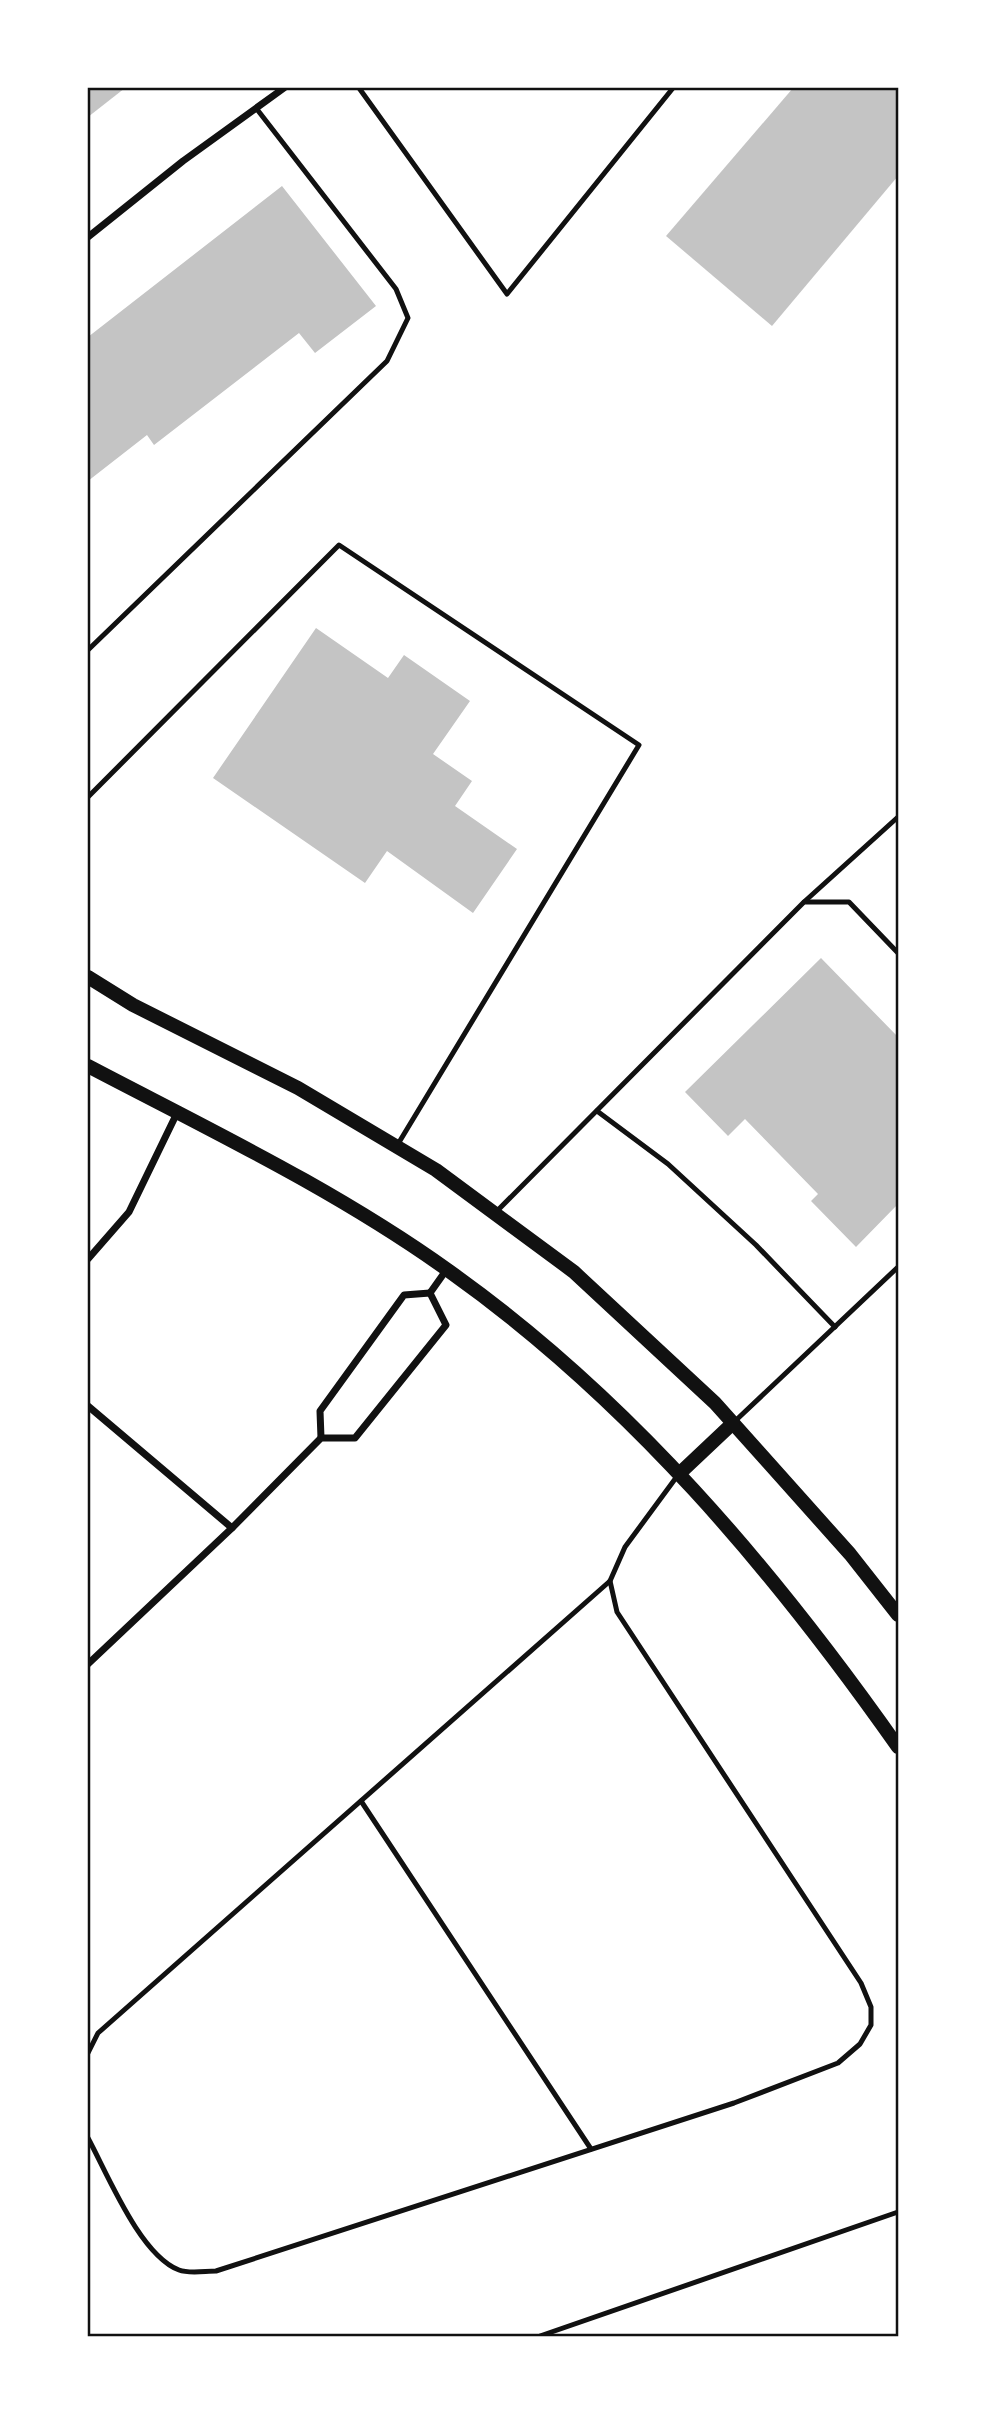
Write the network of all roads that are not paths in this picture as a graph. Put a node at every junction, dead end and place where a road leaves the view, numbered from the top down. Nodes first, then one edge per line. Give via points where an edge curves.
1 (284, 88) edge
2 (359, 88) edge
3 (673, 88) edge
4 (256, 108) junction
5 (88, 237) edge
6 (88, 650) edge
7 (88, 797) edge
8 (898, 817) edge
9 (804, 902) junction
10 (898, 953) edge
11 (88, 977) edge
12 (88, 1066) edge
13 (597, 1111) junction
14 (177, 1113) junction
15 (396, 1146) junction
16 (495, 1213) junction
17 (88, 1259) edge
18 (898, 1267) edge
19 (447, 1269) junction
20 (430, 1293) junction
21 (835, 1327) junction
22 (88, 1406) edge
23 (733, 1423) junction
24 (321, 1438) junction
25 (680, 1473) junction
26 (232, 1528) junction
27 (610, 1581) junction
28 (898, 1615) edge
29 (88, 1664) edge
30 (898, 1747) edge
31 (361, 1801) junction
32 (88, 2053) edge
33 (88, 2138) edge
34 (592, 2149) junction
35 (898, 2212) edge
36 (540, 2336) edge

1 - 4 street
2 - 3 lane via 508,294
4 - 5 street
4 - 6 lane via 396,289 408,318 387,361
7 - 15 lane via 339,545 639,745
8 - 9 lane
9 - 10 lane via 849,902
9 - 13 lane
11 - 15 main road via 133,1005 298,1088
12 - 14 main road
13 - 16 lane
13 - 21 lane via 668,1164 757,1245
14 - 17 street via 129,1212
14 - 19 main road via 321,1189
15 - 16 main road
16 - 23 main road via 574,1272
18 - 21 lane
19 - 20 street
19 - 25 main road via 558,1354
20 - 24 street via 404,1295 320,1411
20 - 24 street via 446,1325 355,1438
21 - 23 lane
22 - 26 street
23 - 25 main road
23 - 28 main road
24 - 26 street
25 - 27 lane via 625,1547
25 - 30 main road via 799,1612
26 - 29 street
27 - 31 lane
27 - 34 lane via 617,1612 861,1983 871,2016 860,2044 838,2063
31 - 32 lane via 98,2033
31 - 34 lane
33 - 34 lane via 139,2232 163,2262 182,2272 216,2271
35 - 36 lane

